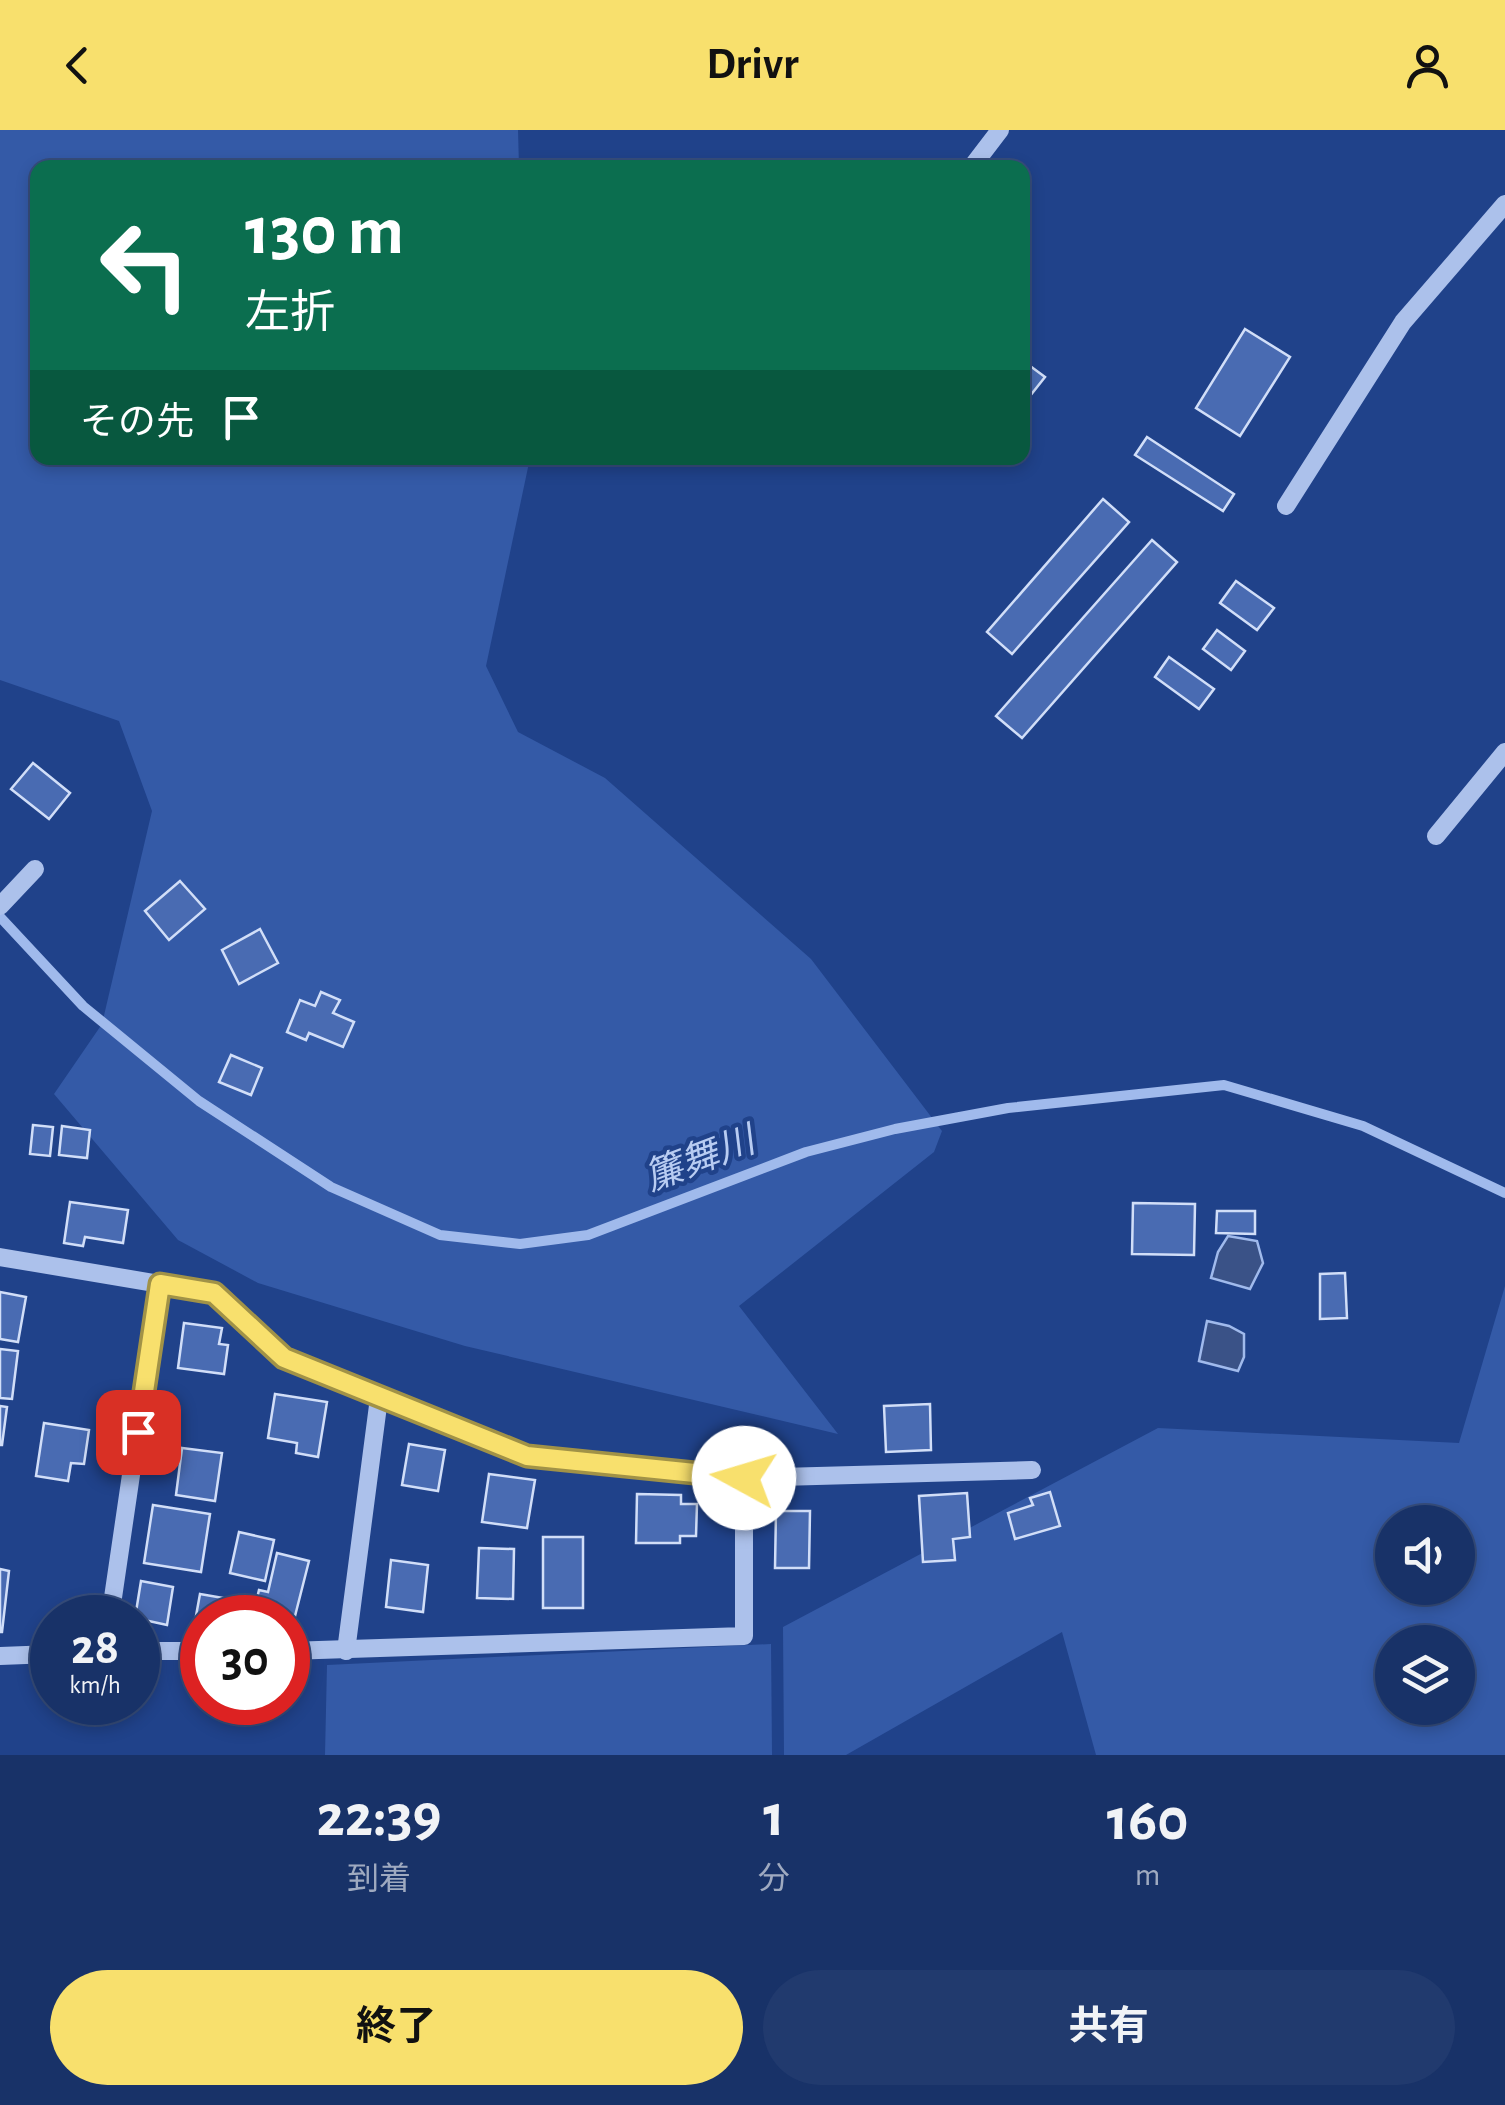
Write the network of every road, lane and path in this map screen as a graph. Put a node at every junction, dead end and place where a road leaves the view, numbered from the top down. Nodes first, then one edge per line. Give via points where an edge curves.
1 (1000, 130) edge
2 (977, 160) edge
3 (1505, 204) edge
4 (1286, 506) dead end
5 (1505, 752) edge
6 (1436, 836) dead end
7 (35, 869) dead end
8 (0, 906) edge
9 (0, 1257) edge
10 (160, 1284) junction
11 (379, 1398) junction
12 (1032, 1470) dead end
13 (744, 1478) junction
14 (113, 1595) edge
15 (310, 1651) edge
16 (346, 1652) junction
17 (30, 1655) edge
18 (0, 1656) edge

1 - 2 street
3 - 4 street via 1403,322
5 - 6 street
7 - 8 street
9 - 10 street
10 - 11 street via 214,1293 284,1358
10 - 14 street
11 - 13 street via 527,1456
11 - 16 street
12 - 13 street
13 - 16 street via 744,1636
15 - 16 street
17 - 18 street

